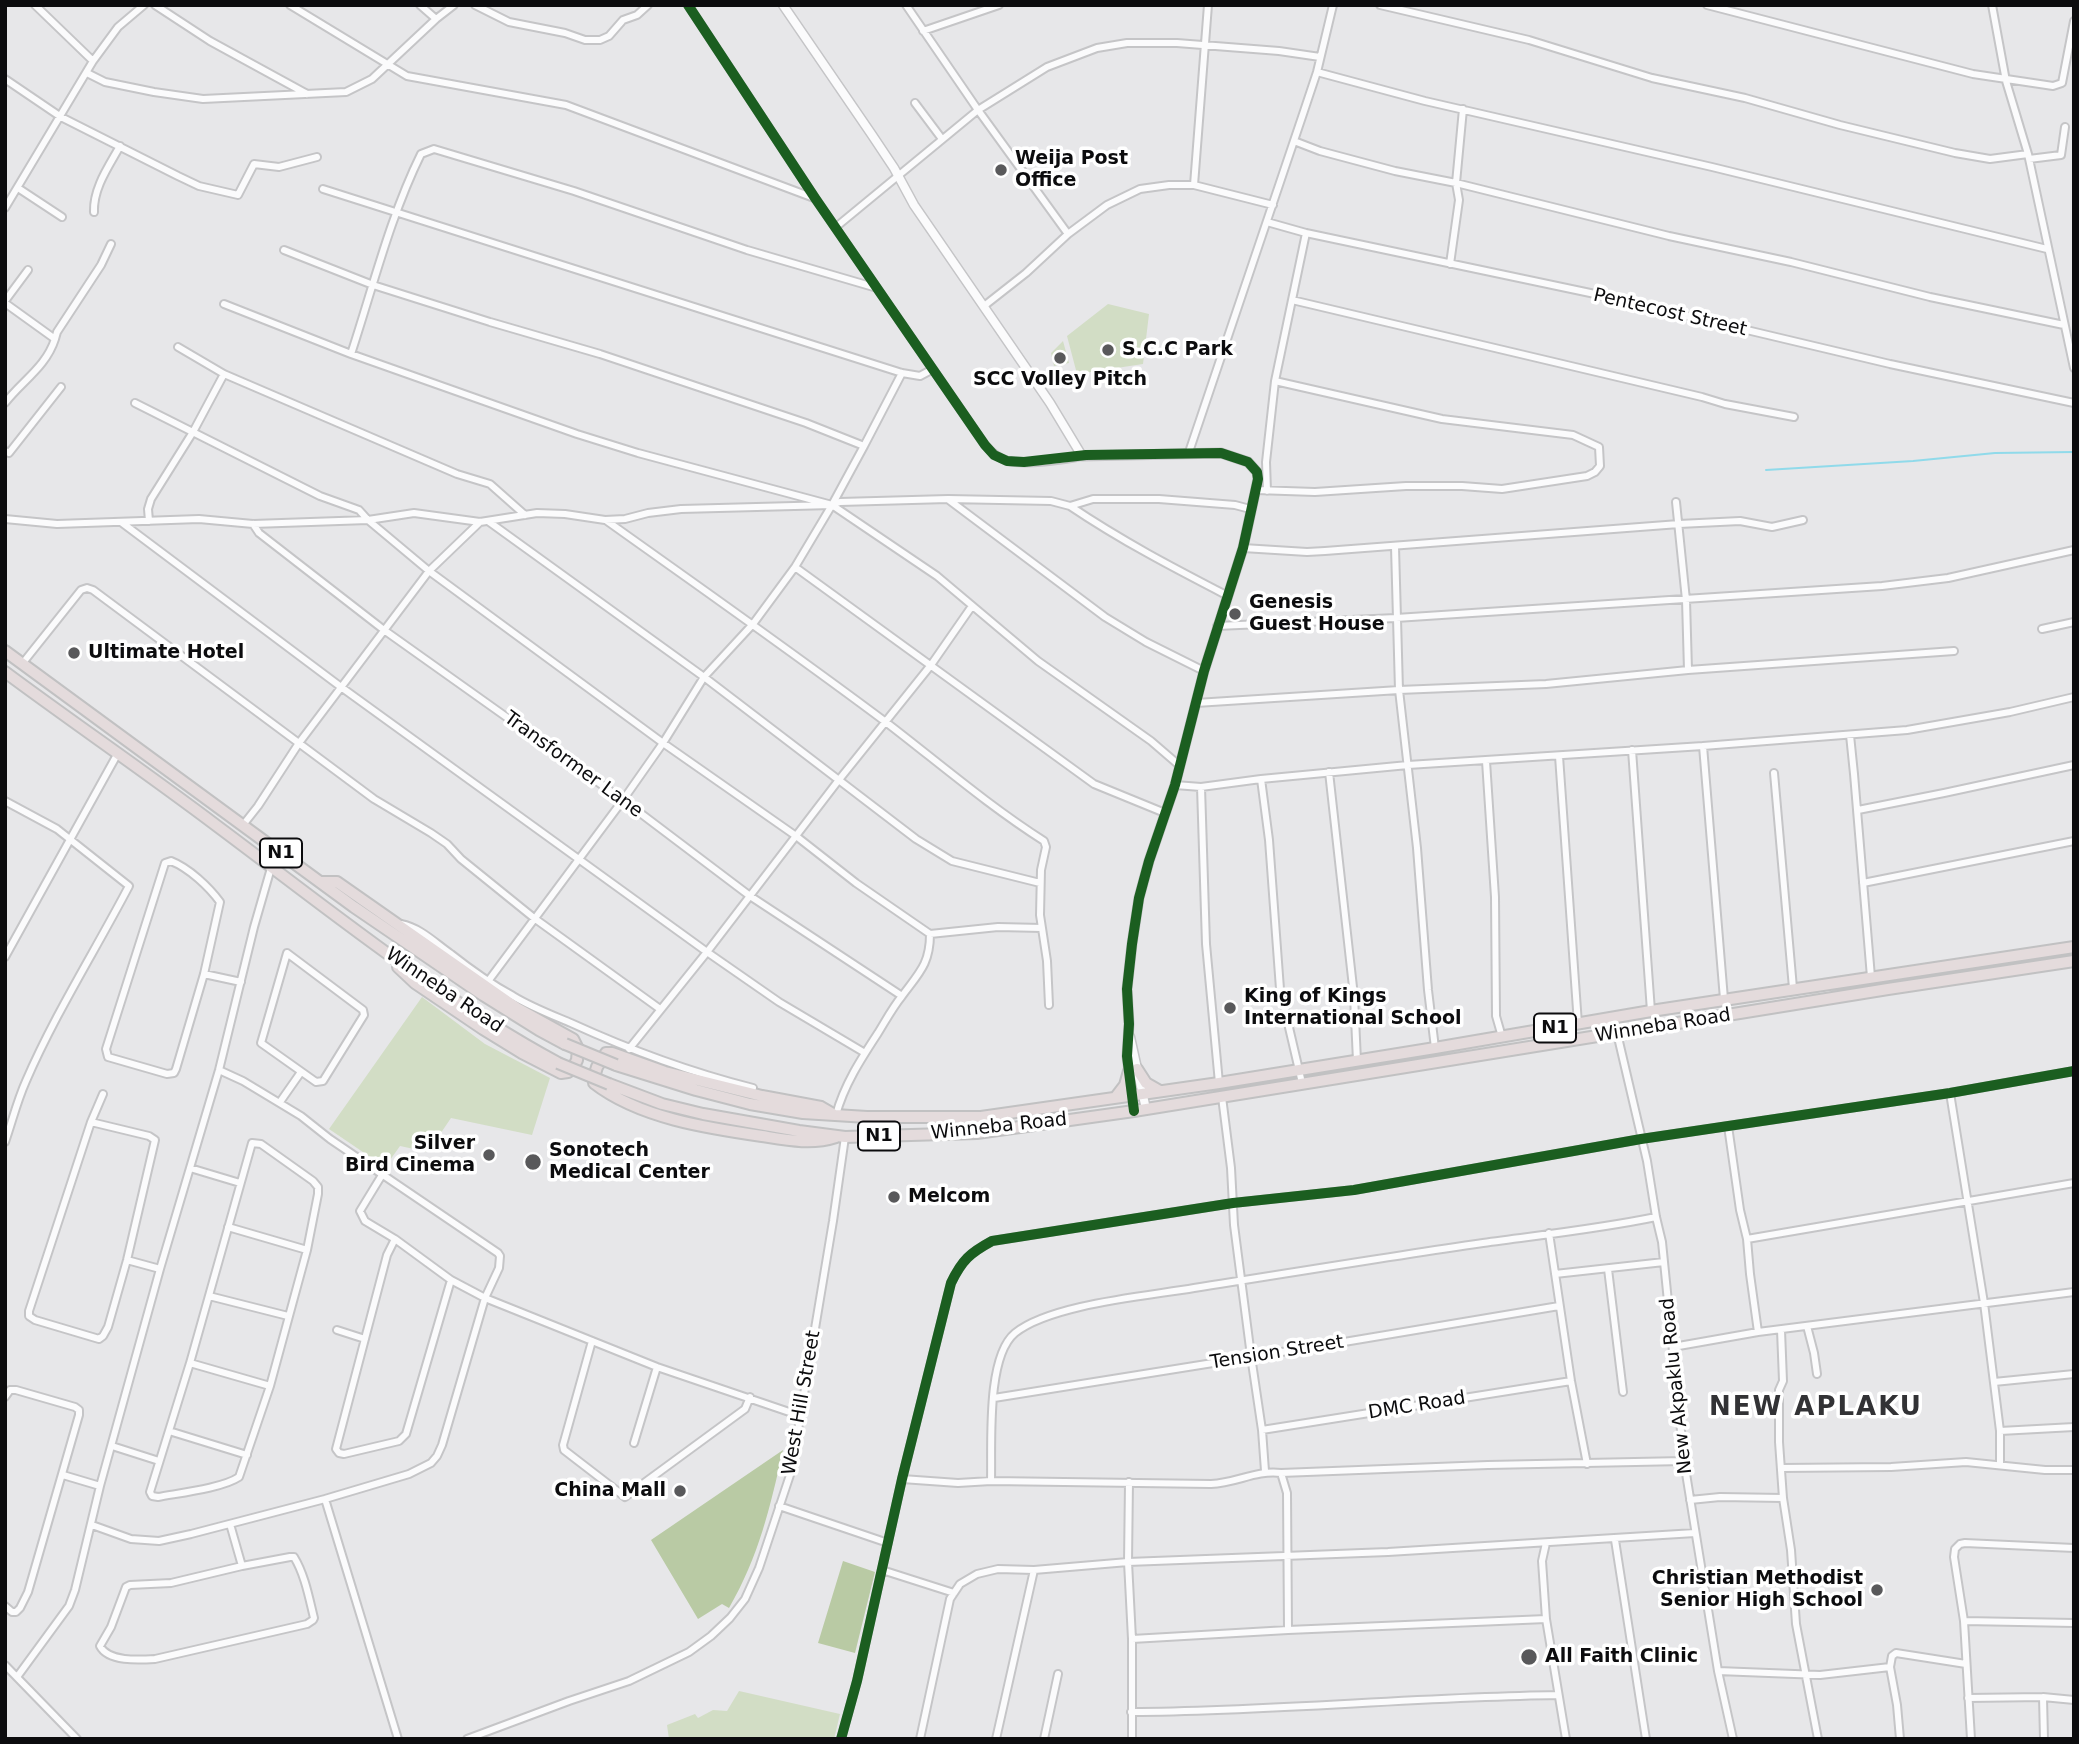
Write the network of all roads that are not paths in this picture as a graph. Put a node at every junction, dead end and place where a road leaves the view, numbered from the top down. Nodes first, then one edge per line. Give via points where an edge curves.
1 (35, 5) edge
2 (144, 5) edge
3 (155, 5) edge
4 (290, 5) edge
5 (420, 5) edge
6 (454, 5) edge
7 (475, 5) edge
8 (648, 5) edge
9 (688, 5) edge
10 (783, 5) edge
11 (906, 5) edge
12 (999, 5) edge
13 (1208, 5) edge
14 (1333, 5) edge
15 (1381, 5) edge
16 (1707, 5) edge
17 (1992, 5) edge
18 (1398, 7) edge
19 (436, 19) junction
20 (2074, 21) edge
21 (923, 31) junction
22 (1204, 45) junction
23 (1320, 57) junction
24 (93, 61) junction
25 (387, 64) junction
26 (1317, 72) junction
27 (87, 73) junction
28 (5, 79) edge
29 (2006, 81) junction
30 (310, 95) junction
31 (915, 103) dead end
32 (1463, 109) junction
33 (978, 110) junction
34 (61, 117) junction
35 (2065, 127) dead end
36 (942, 139) junction
37 (1294, 141) junction
38 (120, 146) junction
39 (2029, 156) junction
40 (317, 157) dead end
41 (898, 176) junction
42 (1456, 183) junction
43 (1194, 185) junction
44 (18, 188) junction
45 (323, 189) dead end
46 (815, 198) junction
47 (1273, 205) junction
48 (5, 208) edge
49 (94, 212) dead end
50 (397, 213) junction
51 (62, 217) dead end
52 (1267, 222) junction
53 (836, 228) junction
54 (1306, 233) junction
55 (1068, 234) junction
56 (111, 244) dead end
57 (2047, 249) junction
58 (284, 250) dead end
59 (1450, 264) junction
60 (28, 270) dead end
61 (373, 285) junction
62 (877, 288) junction
63 (1292, 300) junction
64 (5, 302) edge
65 (224, 304) dead end
66 (984, 306) junction
67 (2064, 325) junction
68 (55, 339) junction
69 (178, 347) dead end
70 (351, 354) junction
71 (2074, 368) edge
72 (933, 369) junction
73 (902, 373) junction
74 (224, 374) junction
75 (1275, 381) junction
76 (61, 387) dead end
77 (5, 403) edge
78 (135, 403) dead end
79 (2074, 403) edge
80 (1794, 417) dead end
81 (193, 432) junction
82 (864, 446) junction
83 (1189, 452) junction
84 (6, 454) edge
85 (1082, 456) junction
86 (1256, 490) junction
87 (1267, 491) junction
88 (948, 499) junction
89 (1676, 502) dead end
90 (832, 505) junction
91 (1070, 506) junction
92 (1250, 509) junction
93 (525, 515) junction
94 (5, 519) edge
95 (368, 520) junction
96 (605, 520) junction
97 (1803, 520) dead end
98 (149, 521) junction
99 (483, 521) junction
100 (121, 522) junction
101 (253, 524) junction
102 (1679, 524) junction
103 (1395, 547) junction
104 (1243, 548) junction
105 (2074, 550) edge
106 (795, 567) junction
107 (429, 571) junction
108 (1228, 596) junction
109 (1686, 600) junction
110 (972, 606) junction
111 (1396, 618) junction
112 (2074, 622) edge
113 (753, 624) junction
114 (1217, 626) junction
115 (2042, 629) dead end
116 (384, 630) junction
117 (5, 651) edge
118 (1954, 651) dead end
119 (22, 664) junction
120 (931, 665) junction
121 (1688, 670) junction
122 (1204, 671) junction
123 (37, 674) junction
124 (9, 675) edge
125 (704, 677) junction
126 (341, 687) junction
127 (1399, 690) junction
128 (2074, 697) edge
129 (1196, 703) junction
130 (886, 723) junction
131 (1850, 735) junction
132 (299, 743) junction
133 (663, 743) junction
134 (1703, 746) junction
135 (1632, 750) junction
136 (118, 753) junction
137 (1559, 756) junction
138 (1486, 761) junction
139 (1408, 765) junction
140 (2074, 765) edge
141 (1180, 766) junction
142 (1329, 772) junction
143 (1774, 773) dead end
144 (1261, 779) junction
145 (838, 781) junction
146 (1175, 785) junction
147 (1202, 787) junction
148 (623, 800) junction
149 (5, 801) edge
150 (1858, 810) junction
151 (1166, 813) junction
152 (243, 825) junction
153 (796, 836) junction
154 (69, 839) junction
155 (2074, 841) edge
156 (579, 857) junction
157 (271, 868) junction
158 (321, 882) junction
159 (1040, 883) junction
160 (1863, 883) junction
161 (750, 895) junction
162 (534, 918) junction
163 (395, 922) junction
164 (1042, 928) junction
165 (930, 934) junction
166 (366, 937) junction
167 (2074, 947) edge
168 (707, 952) junction
169 (5, 957) edge
170 (2074, 961) edge
171 (204, 974) junction
172 (1871, 977) junction
173 (489, 980) junction
174 (241, 982) junction
175 (1793, 988) junction
176 (902, 996) junction
177 (1724, 999) junction
178 (1049, 1005) dead end
179 (660, 1009) junction
180 (1651, 1011) junction
181 (1578, 1024) junction
182 (1617, 1033) junction
183 (1502, 1037) junction
184 (1435, 1048) junction
185 (629, 1049) junction
186 (865, 1053) junction
187 (1357, 1061) junction
188 (219, 1070) junction
189 (1133, 1070) junction
190 (1298, 1070) junction
191 (2074, 1071) edge
192 (301, 1072) junction
193 (1219, 1083) junction
194 (1302, 1083) junction
195 (1160, 1091) junction
196 (1950, 1093) junction
197 (103, 1094) dead end
198 (1137, 1094) junction
199 (1222, 1097) junction
200 (1115, 1098) junction
201 (279, 1102) junction
202 (794, 1102) junction
203 (1036, 1110) junction
204 (1140, 1110) junction
205 (835, 1116) junction
206 (91, 1122) junction
207 (1037, 1125) junction
208 (1728, 1126) junction
209 (842, 1136) junction
210 (1641, 1139) junction
211 (5, 1142) edge
212 (190, 1168) junction
213 (382, 1175) junction
214 (240, 1183) junction
215 (2074, 1183) edge
216 (1967, 1201) junction
217 (1233, 1203) junction
218 (1656, 1217) junction
219 (228, 1227) junction
220 (1549, 1233) junction
221 (395, 1239) junction
222 (1747, 1239) junction
223 (307, 1250) junction
224 (127, 1260) junction
225 (1664, 1262) junction
226 (160, 1269) junction
227 (1608, 1269) junction
228 (1555, 1274) junction
229 (451, 1280) junction
230 (1242, 1280) junction
231 (2074, 1292) edge
232 (209, 1296) junction
233 (485, 1298) junction
234 (1984, 1303) junction
235 (1559, 1306) junction
236 (288, 1316) junction
237 (1807, 1326) junction
238 (337, 1330) dead end
239 (1781, 1330) junction
240 (1758, 1332) junction
241 (365, 1339) junction
242 (592, 1341) junction
243 (1674, 1347) junction
244 (1251, 1356) junction
245 (190, 1363) junction
246 (656, 1367) junction
247 (1817, 1374) dead end
248 (2074, 1374) edge
249 (1571, 1381) junction
250 (1994, 1382) junction
251 (270, 1386) junction
252 (1623, 1392) dead end
253 (5, 1397) edge
254 (750, 1397) junction
255 (994, 1398) junction
256 (801, 1416) junction
257 (2074, 1427) edge
258 (1262, 1430) junction
259 (169, 1431) junction
260 (2000, 1431) junction
261 (634, 1443) dead end
262 (112, 1446) junction
263 (247, 1455) junction
264 (159, 1461) junction
265 (1684, 1461) junction
266 (1587, 1464) junction
267 (2000, 1464) junction
268 (1781, 1468) junction
269 (2074, 1470) edge
270 (1265, 1471) junction
271 (1281, 1473) junction
272 (63, 1475) junction
273 (902, 1479) junction
274 (991, 1481) junction
275 (1129, 1482) junction
276 (100, 1486) junction
277 (1783, 1498) junction
278 (325, 1499) junction
279 (1690, 1500) junction
280 (779, 1506) junction
281 (230, 1524) junction
282 (92, 1525) junction
283 (1695, 1534) junction
284 (1615, 1540) junction
285 (888, 1543) junction
286 (1546, 1543) junction
287 (2074, 1548) edge
288 (1286, 1557) junction
289 (1128, 1562) junction
290 (242, 1566) junction
291 (882, 1570) junction
292 (1034, 1570) junction
293 (954, 1593) junction
294 (5, 1606) edge
295 (1546, 1619) junction
296 (1964, 1620) junction
297 (2074, 1623) edge
298 (1288, 1630) junction
299 (1132, 1639) junction
300 (1966, 1664) junction
301 (5, 1665) edge
302 (1890, 1667) junction
303 (1718, 1671) junction
304 (1058, 1674) dead end
305 (1806, 1674) junction
306 (17, 1676) junction
307 (1559, 1695) junction
308 (2043, 1697) junction
309 (1968, 1698) junction
310 (2074, 1700) edge
311 (1131, 1712) junction
312 (77, 1739) edge
313 (398, 1739) edge
314 (467, 1739) edge
315 (841, 1739) edge
316 (920, 1739) edge
317 (996, 1739) edge
318 (1044, 1739) edge
319 (1132, 1739) edge
320 (1566, 1739) edge
321 (1646, 1739) edge
322 (1733, 1739) edge
323 (1818, 1739) edge
324 (1900, 1739) edge
325 (1971, 1739) edge
326 (2044, 1739) edge

1 - 24 street
2 - 24 street via 118,27
3 - 30 street via 210,41
4 - 25 street
5 - 19 street
6 - 19 street
7 - 8 street via 509,22 600,40
9 - 46 street
10 - 41 street
11 - 21 street
12 - 21 street
13 - 22 street
14 - 23 street
15 - 18 street
16 - 29 street
17 - 29 street
18 - 39 street via 1652,78 1745,97 1955,153 1990,159
19 - 25 street
20 - 29 street via 2062,83
21 - 33 street
22 - 23 street
22 - 33 street via 1152,42 1097,48 1047,67
22 - 43 street
23 - 26 street
24 - 27 street
25 - 30 street via 372,79 346,92
25 - 46 street via 407,76 566,105
26 - 32 street
26 - 37 street
27 - 30 street via 105,82 203,99
27 - 34 street
28 - 34 street
29 - 39 street
31 - 36 street
32 - 42 street
32 - 57 street
33 - 36 street
33 - 55 street
34 - 38 street
34 - 44 street
35 - 39 street via 2061,155
36 - 41 street
37 - 42 street
37 - 47 street
38 - 40 street via 199,186 238,195 254,164 279,167
38 - 49 street via 101,181
39 - 57 street
41 - 53 street
41 - 66 street
42 - 59 street via 1459,200
42 - 67 street
43 - 47 street
43 - 55 street via 1130,192
44 - 48 street
44 - 51 street
45 - 50 street
46 - 53 street
47 - 52 street
50 - 61 street
50 - 62 street via 421,154 434,149
50 - 73 street
52 - 54 street, Pentecost Street
52 - 83 street
53 - 62 street
54 - 59 street, Pentecost Street
54 - 63 street
55 - 66 street
56 - 68 street
57 - 67 street
58 - 61 street
59 - 79 street, Pentecost Street
60 - 64 street
61 - 70 street
61 - 82 street via 600,354
62 - 72 street
63 - 75 street
63 - 80 street
64 - 68 street
65 - 70 street
66 - 85 street
67 - 71 street
68 - 77 street via 33,375
69 - 74 street
70 - 90 street via 577,434
72 - 73 street via 920,376
72 - 85 street via 995,455 1024,462
73 - 82 street
74 - 81 street
74 - 93 street via 490,484
75 - 87 street
75 - 87 street via 1442,419 1573,435 1599,447 1600,466 1587,476 1516,488
76 - 84 street
78 - 81 street
81 - 95 street via 320,496 359,510
81 - 98 street via 151,499
82 - 90 street
83 - 85 street
83 - 86 street via 1221,453 1248,462 1256,472
86 - 87 street
86 - 92 street
88 - 90 street
88 - 91 street via 1051,501
88 - 122 street via 1105,617
89 - 102 street
90 - 96 street via 681,509
90 - 106 street
90 - 110 street via 937,576
91 - 92 street via 1093,499 1159,499
91 - 108 street via 1155,559
92 - 104 street
93 - 96 street
93 - 99 street
94 - 100 street via 57,524
95 - 99 street via 414,513
95 - 101 street
95 - 107 street
96 - 113 street
97 - 102 street via 1772,527 1740,521
98 - 100 street
98 - 101 street
99 - 107 street
99 - 125 street
100 - 126 street
101 - 116 street, Transformer Lane
102 - 103 street
102 - 109 street
103 - 104 street via 1307,552
103 - 111 street
104 - 108 street
105 - 109 street via 1882,586
106 - 113 street
106 - 120 street
107 - 116 street
107 - 133 street
108 - 114 street
109 - 111 street
109 - 121 street
110 - 120 street
110 - 141 street
111 - 114 street
111 - 127 street
112 - 115 street
113 - 125 street
113 - 130 street
114 - 122 street
116 - 126 street
116 - 148 street, Transformer Lane
117 - 119 highway, Winneba Road / N1
118 - 121 street
119 - 123 highway, Winneba Road / N1
119 - 132 street via 87,588
120 - 130 street
120 - 151 street via 1094,784
121 - 127 street via 1546,684
122 - 129 street
123 - 124 highway via 20,670
123 - 152 highway, Winneba Road / N1
124 - 136 highway, Winneba Road / N1
125 - 133 street
125 - 145 street
126 - 132 street
126 - 156 street
127 - 129 street
127 - 139 street
128 - 131 street via 1907,730
129 - 141 street
130 - 145 street
130 - 159 street via 1044,841
131 - 134 street
131 - 150 street
132 - 152 street
132 - 162 street via 374,799 431,832
133 - 148 street
133 - 153 street
134 - 135 street
134 - 177 street
135 - 137 street
135 - 180 street
136 - 154 street
136 - 157 highway, Winneba Road / N1
137 - 138 street
137 - 181 street
138 - 139 street
138 - 183 street via 1495,897 1496,1016
139 - 142 street
139 - 184 street
140 - 150 street
141 - 146 street
142 - 144 street
142 - 187 street
143 - 175 street
144 - 147 street
144 - 190 street via 1280,989
145 - 153 street
145 - 159 street via 952,861
146 - 147 street
146 - 151 street
147 - 193 street via 1206,944
148 - 156 street
148 - 161 street, Transformer Lane
149 - 154 street
150 - 160 street
151 - 189 street via 1149,861 1133,932 1127,989 1127,1047
152 - 158 highway, Winneba Road / N1
153 - 161 street
153 - 165 street
154 - 169 street
154 - 211 street via 129,886 24,1084
155 - 160 street
156 - 162 street
156 - 168 street
157 - 166 highway, Winneba Road / N1
157 - 174 street
158 - 163 highway via 337,882
158 - 205 highway, Winneba Road / N1, bridge via 483,995 565,1044 653,1079 750,1104
159 - 164 street
160 - 172 street
161 - 168 street
161 - 176 street, Transformer Lane
162 - 173 street
162 - 179 street
163 - 166 highway via 517,1008 573,1039 578,1049 573,1068 561,1073 551,1069 483,1029 415,983
163 - 173 street via 413,927
164 - 165 street
164 - 178 street
165 - 176 street via 923,968
166 - 209 highway, Winneba Road / N1, bridge via 470,1011 558,1063 662,1104
167 - 172 highway, Winneba Road / N1
168 - 179 street
168 - 186 street
170 - 182 highway, Winneba Road / N1
171 - 171 street via 174,1073 108,1056 106,1049 165,863 171,860 220,902
171 - 174 street
172 - 175 highway, Winneba Road / N1
173 - 185 street via 513,996
174 - 188 street
175 - 177 highway, Winneba Road / N1
176 - 186 street
177 - 180 highway, Winneba Road / N1
179 - 185 street
180 - 181 highway, Winneba Road / N1
181 - 183 highway, Winneba Road / N1
182 - 194 highway, Winneba Road / N1
182 - 210 street, New Akpaklu Road
183 - 184 highway, Winneba Road / N1
184 - 187 highway, Winneba Road / N1
185 - 202 street
186 - 205 street
187 - 190 highway, Winneba Road / N1
188 - 201 street
188 - 212 street
189 - 195 highway
189 - 198 street
189 - 200 highway
190 - 193 highway, Winneba Road / N1
190 - 194 street
191 - 196 street
192 - 192 street via 316,1082 323,1081 364,1015 287,953 261,1042
192 - 201 street
193 - 195 highway, Winneba Road / N1
194 - 199 highway, Winneba Road / N1
195 - 198 highway, Winneba Road / N1
196 - 208 street
196 - 216 street
197 - 206 street
198 - 200 highway, Winneba Road / N1
198 - 204 street
199 - 204 highway, Winneba Road / N1
199 - 217 street
200 - 203 highway, Winneba Road / N1
201 - 213 street
202 - 205 highway via 821,1107
202 - 209 highway via 665,1072 612,1052 597,1067 593,1080 624,1101 691,1124 800,1142
203 - 205 highway, Winneba Road / N1 via 981,1117
203 - 207 highway
204 - 207 highway, Winneba Road / N1
206 - 224 street via 155,1140
206 - 224 street via 29,1316 99,1339 107,1327
207 - 209 highway, Winneba Road / N1 via 943,1135
208 - 210 street
208 - 222 street
209 - 256 street, West Hill Street
210 - 217 street via 1354,1190
210 - 218 street, New Akpaklu Road
212 - 214 street
212 - 226 street
213 - 221 street via 360,1211 365,1221
213 - 233 street via 500,1256
214 - 219 street
214 - 223 street via 252,1143 313,1181 318,1194
215 - 216 street
216 - 222 street
216 - 234 street
217 - 230 street
217 - 273 street via 992,1241 972,1252 951,1283
218 - 220 street
218 - 225 street, New Akpaklu Road
219 - 223 street
219 - 232 street
220 - 228 street
220 - 230 street
221 - 229 street
221 - 241 street
222 - 240 street
223 - 236 street
224 - 226 street
225 - 227 street
225 - 243 street, New Akpaklu Road
226 - 262 street
227 - 228 street
227 - 252 street
228 - 235 street
229 - 233 street
229 - 241 street via 406,1434 399,1441 339,1453 336,1449
230 - 244 street
230 - 255 street via 1056,1312 1032,1322 1003,1349
231 - 234 street
232 - 236 street
232 - 245 street
233 - 242 street
233 - 278 street via 437,1456 409,1474
234 - 237 street
234 - 250 street
235 - 244 street, Tension Street
235 - 249 street
236 - 251 street
237 - 239 street
237 - 247 street
238 - 241 street
239 - 240 street
239 - 268 street
240 - 243 street
242 - 246 street
242 - 254 street via 564,1450 625,1497 746,1409
243 - 265 street, New Akpaklu Road
244 - 255 street, Tension Street
244 - 258 street
245 - 251 street
245 - 259 street
246 - 254 street
246 - 261 street
248 - 250 street
249 - 258 street, DMC Road
249 - 266 street
250 - 260 street
251 - 263 street
253 - 272 street via 16,1390 79,1410
254 - 256 street
255 - 274 street
256 - 280 street, West Hill Street via 791,1472
257 - 260 street
258 - 270 street
259 - 263 street
259 - 264 street
260 - 267 street
262 - 264 street
262 - 276 street
263 - 264 street via 234,1481 158,1497 150,1492
265 - 266 street
265 - 279 street, New Akpaklu Road
266 - 271 street
267 - 268 street
267 - 269 street
268 - 277 street
270 - 271 street
270 - 275 street via 1226,1483
271 - 288 street via 1287,1493
272 - 276 street
272 - 294 street via 28,1592 16,1612
273 - 274 street
273 - 285 street
274 - 275 street
275 - 289 street
276 - 282 street
277 - 279 street
277 - 305 street
278 - 281 street
278 - 313 street
279 - 283 street, New Akpaklu Road
280 - 285 street
280 - 314 street, West Hill Street via 744,1599 712,1636 629,1681
281 - 282 street via 159,1541 131,1539
281 - 290 street
282 - 306 street via 69,1606
283 - 284 street
283 - 303 street, New Akpaklu Road
284 - 286 street
284 - 321 street
285 - 291 street
286 - 288 street
286 - 295 street via 1542,1560
287 - 296 street via 1957,1546 1954,1557
288 - 289 street
288 - 298 street
289 - 292 street
289 - 299 street
290 - 290 street via 172,1583 126,1587 102,1650 134,1660 155,1659 313,1620 294,1557
291 - 293 street
291 - 315 street
292 - 293 street via 998,1569 977,1574
292 - 317 street
293 - 316 street
295 - 298 street
295 - 307 street
296 - 297 street
296 - 300 street
298 - 299 street
299 - 311 street
300 - 302 street via 1896,1653
300 - 309 street
301 - 306 street
302 - 305 street
302 - 324 street
303 - 305 street
303 - 322 street, New Akpaklu Road
304 - 318 street
305 - 323 street
306 - 312 street
307 - 311 street
307 - 320 street
308 - 309 street
308 - 310 street
308 - 326 street
309 - 325 street
311 - 319 street

